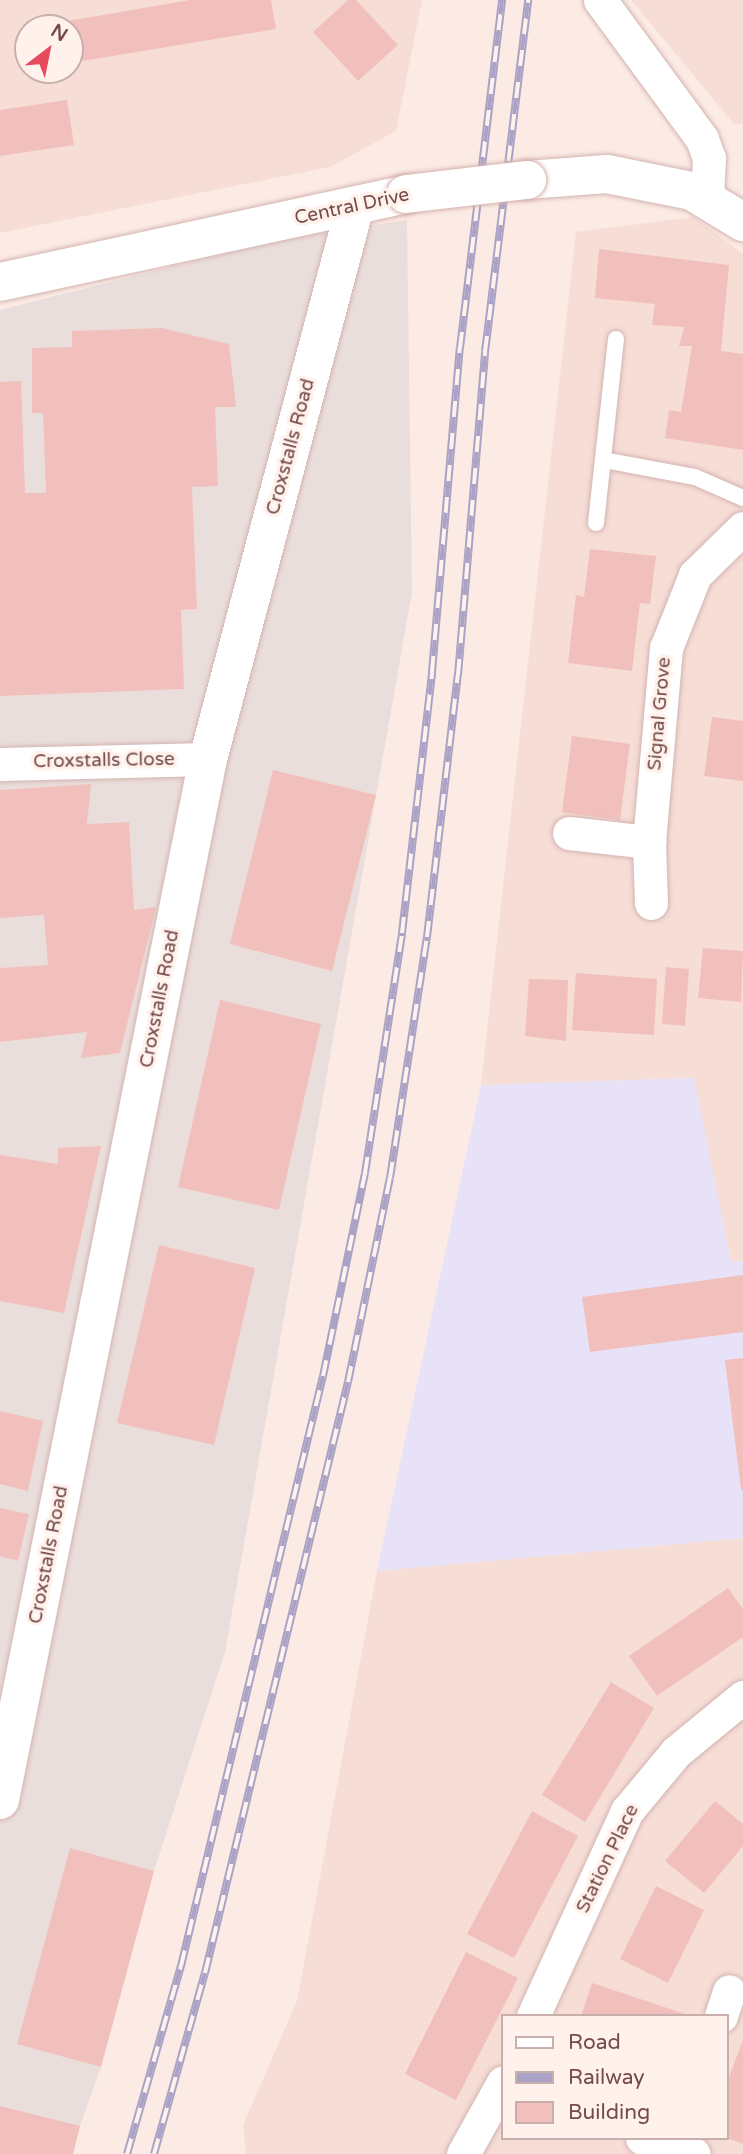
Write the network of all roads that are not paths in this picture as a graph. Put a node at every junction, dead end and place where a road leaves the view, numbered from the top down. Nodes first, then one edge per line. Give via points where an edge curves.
1 (600, 0) edge
2 (707, 197) junction
3 (355, 206) junction
4 (743, 222) edge
5 (0, 282) edge
6 (616, 338) dead end
7 (604, 460) junction
8 (743, 498) edge
9 (596, 523) dead end
10 (743, 528) edge
11 (208, 759) junction
12 (0, 764) edge
13 (569, 833) dead end
14 (649, 842) junction
15 (651, 903) dead end
16 (743, 1697) edge
17 (0, 1800) edge
18 (535, 2014) edge
19 (501, 2092) edge
20 (651, 2140) edge
21 (683, 2147) edge
22 (463, 2154) edge

1 - 2 street via 702,139 709,158
2 - 3 street, Central Drive, bridge via 607,174 406,194
2 - 4 street
3 - 5 street, Central Drive
3 - 11 street, Croxstalls Road
6 - 7 lane
7 - 8 lane via 695,477
7 - 9 lane
10 - 14 street, Signal Grove via 695,575 666,648
11 - 12 street, Croxstalls Close
11 - 17 street, Croxstalls Road
13 - 14 street
14 - 15 street, Signal Grove
16 - 18 street, Station Place via 676,1752 627,1811
19 - 22 street
20 - 21 street

